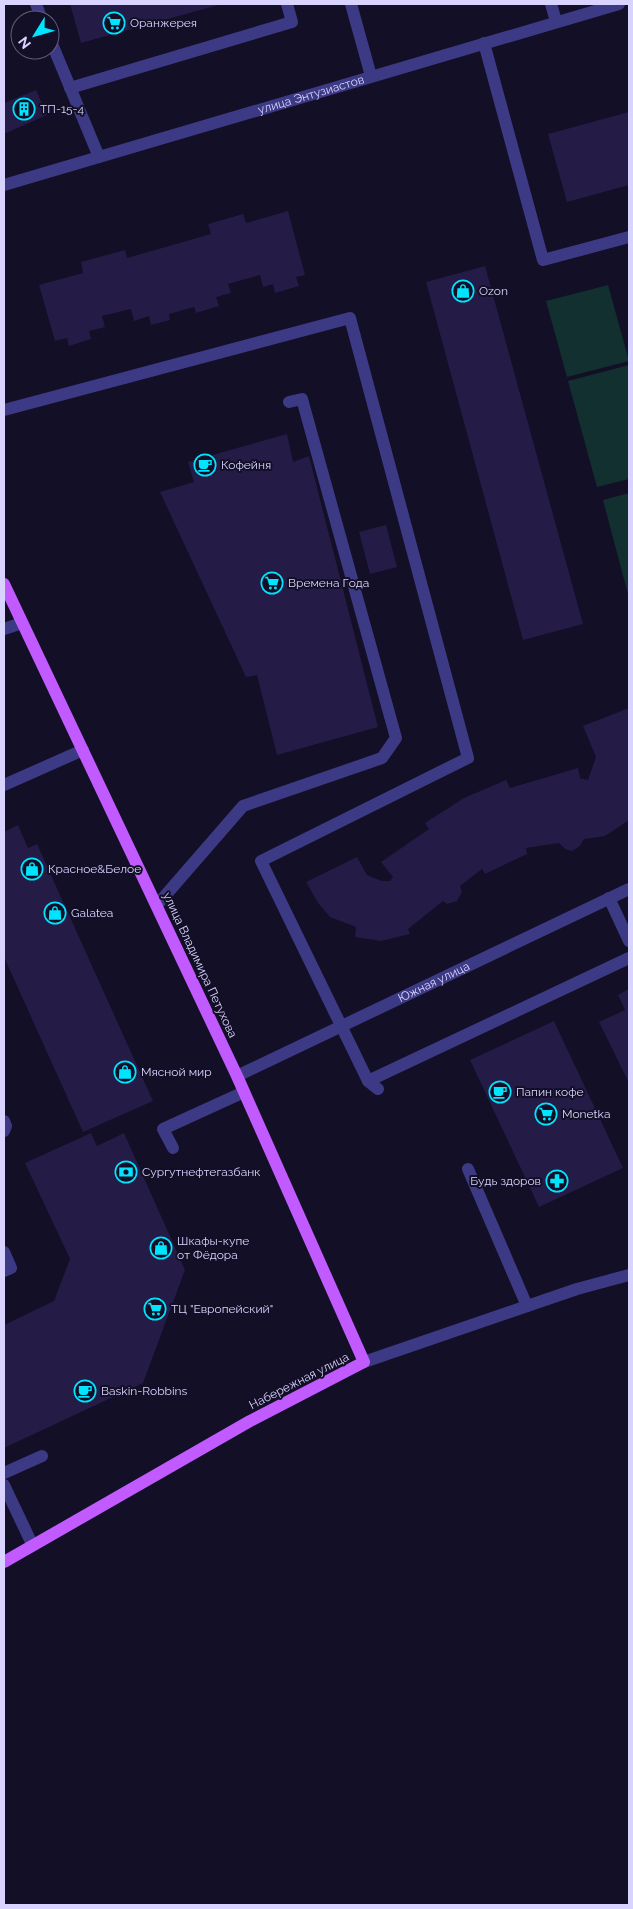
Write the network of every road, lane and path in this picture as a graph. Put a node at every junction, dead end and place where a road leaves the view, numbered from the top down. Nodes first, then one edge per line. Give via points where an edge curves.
1 (288, 4) edge
2 (351, 4) edge
3 (551, 4) edge
4 (619, 4) edge
5 (556, 21) junction
6 (484, 43) junction
7 (59, 60) edge
8 (370, 76) junction
9 (70, 88) junction
10 (99, 156) junction
11 (4, 185) edge
12 (629, 237) edge
13 (290, 402) dead end
14 (4, 410) edge
15 (4, 584) edge
16 (22, 623) junction
17 (4, 629) edge
18 (83, 750) junction
19 (4, 785) edge
20 (629, 889) edge
21 (609, 898) junction
22 (157, 905) junction
23 (629, 941) edge
24 (629, 958) edge
25 (341, 1025) junction
26 (237, 1076) junction
27 (244, 1092) junction
28 (4, 1121) edge
29 (4, 1131) edge
30 (173, 1148) dead end
31 (468, 1169) dead end
32 (4, 1252) edge
33 (4, 1271) edge
34 (629, 1274) edge
35 (527, 1306) junction
36 (364, 1362) junction
37 (42, 1456) dead end
38 (4, 1473) edge
39 (4, 1484) edge
40 (32, 1544) junction
41 (4, 1562) edge

1 - 9 street via 292,22
2 - 8 street
3 - 5 street
4 - 5 street, улица Энтузиастов
5 - 6 street, улица Энтузиастов
6 - 8 street, улица Энтузиастов
6 - 12 street via 543,260
7 - 9 street
8 - 10 street, улица Энтузиастов
9 - 10 street
10 - 11 street, улица Энтузиастов
13 - 22 street via 302,399 396,738 382,758 242,802
14 - 25 street via 350,318 468,758 261,861
15 - 16 main road, улица Владимира Петухова
16 - 17 street
16 - 18 main road, улица Владимира Петухова
18 - 19 street
18 - 22 main road, улица Владимира Петухова
20 - 21 street, Южная улица
21 - 23 street
21 - 25 street, Южная улица
22 - 26 main road, улица Владимира Петухова
24 - 25 street via 373,1085
25 - 26 street, Южная улица
26 - 27 main road, улица Владимира Петухова
27 - 30 street via 163,1129
27 - 36 main road, улица Владимира Петухова
28 - 29 street
31 - 35 street
32 - 33 street via 11,1268
34 - 35 street, Набережная улица
35 - 36 street, Набережная улица
36 - 40 main road, Набережная улица
37 - 38 street
39 - 40 street
40 - 41 main road, Набережная улица

